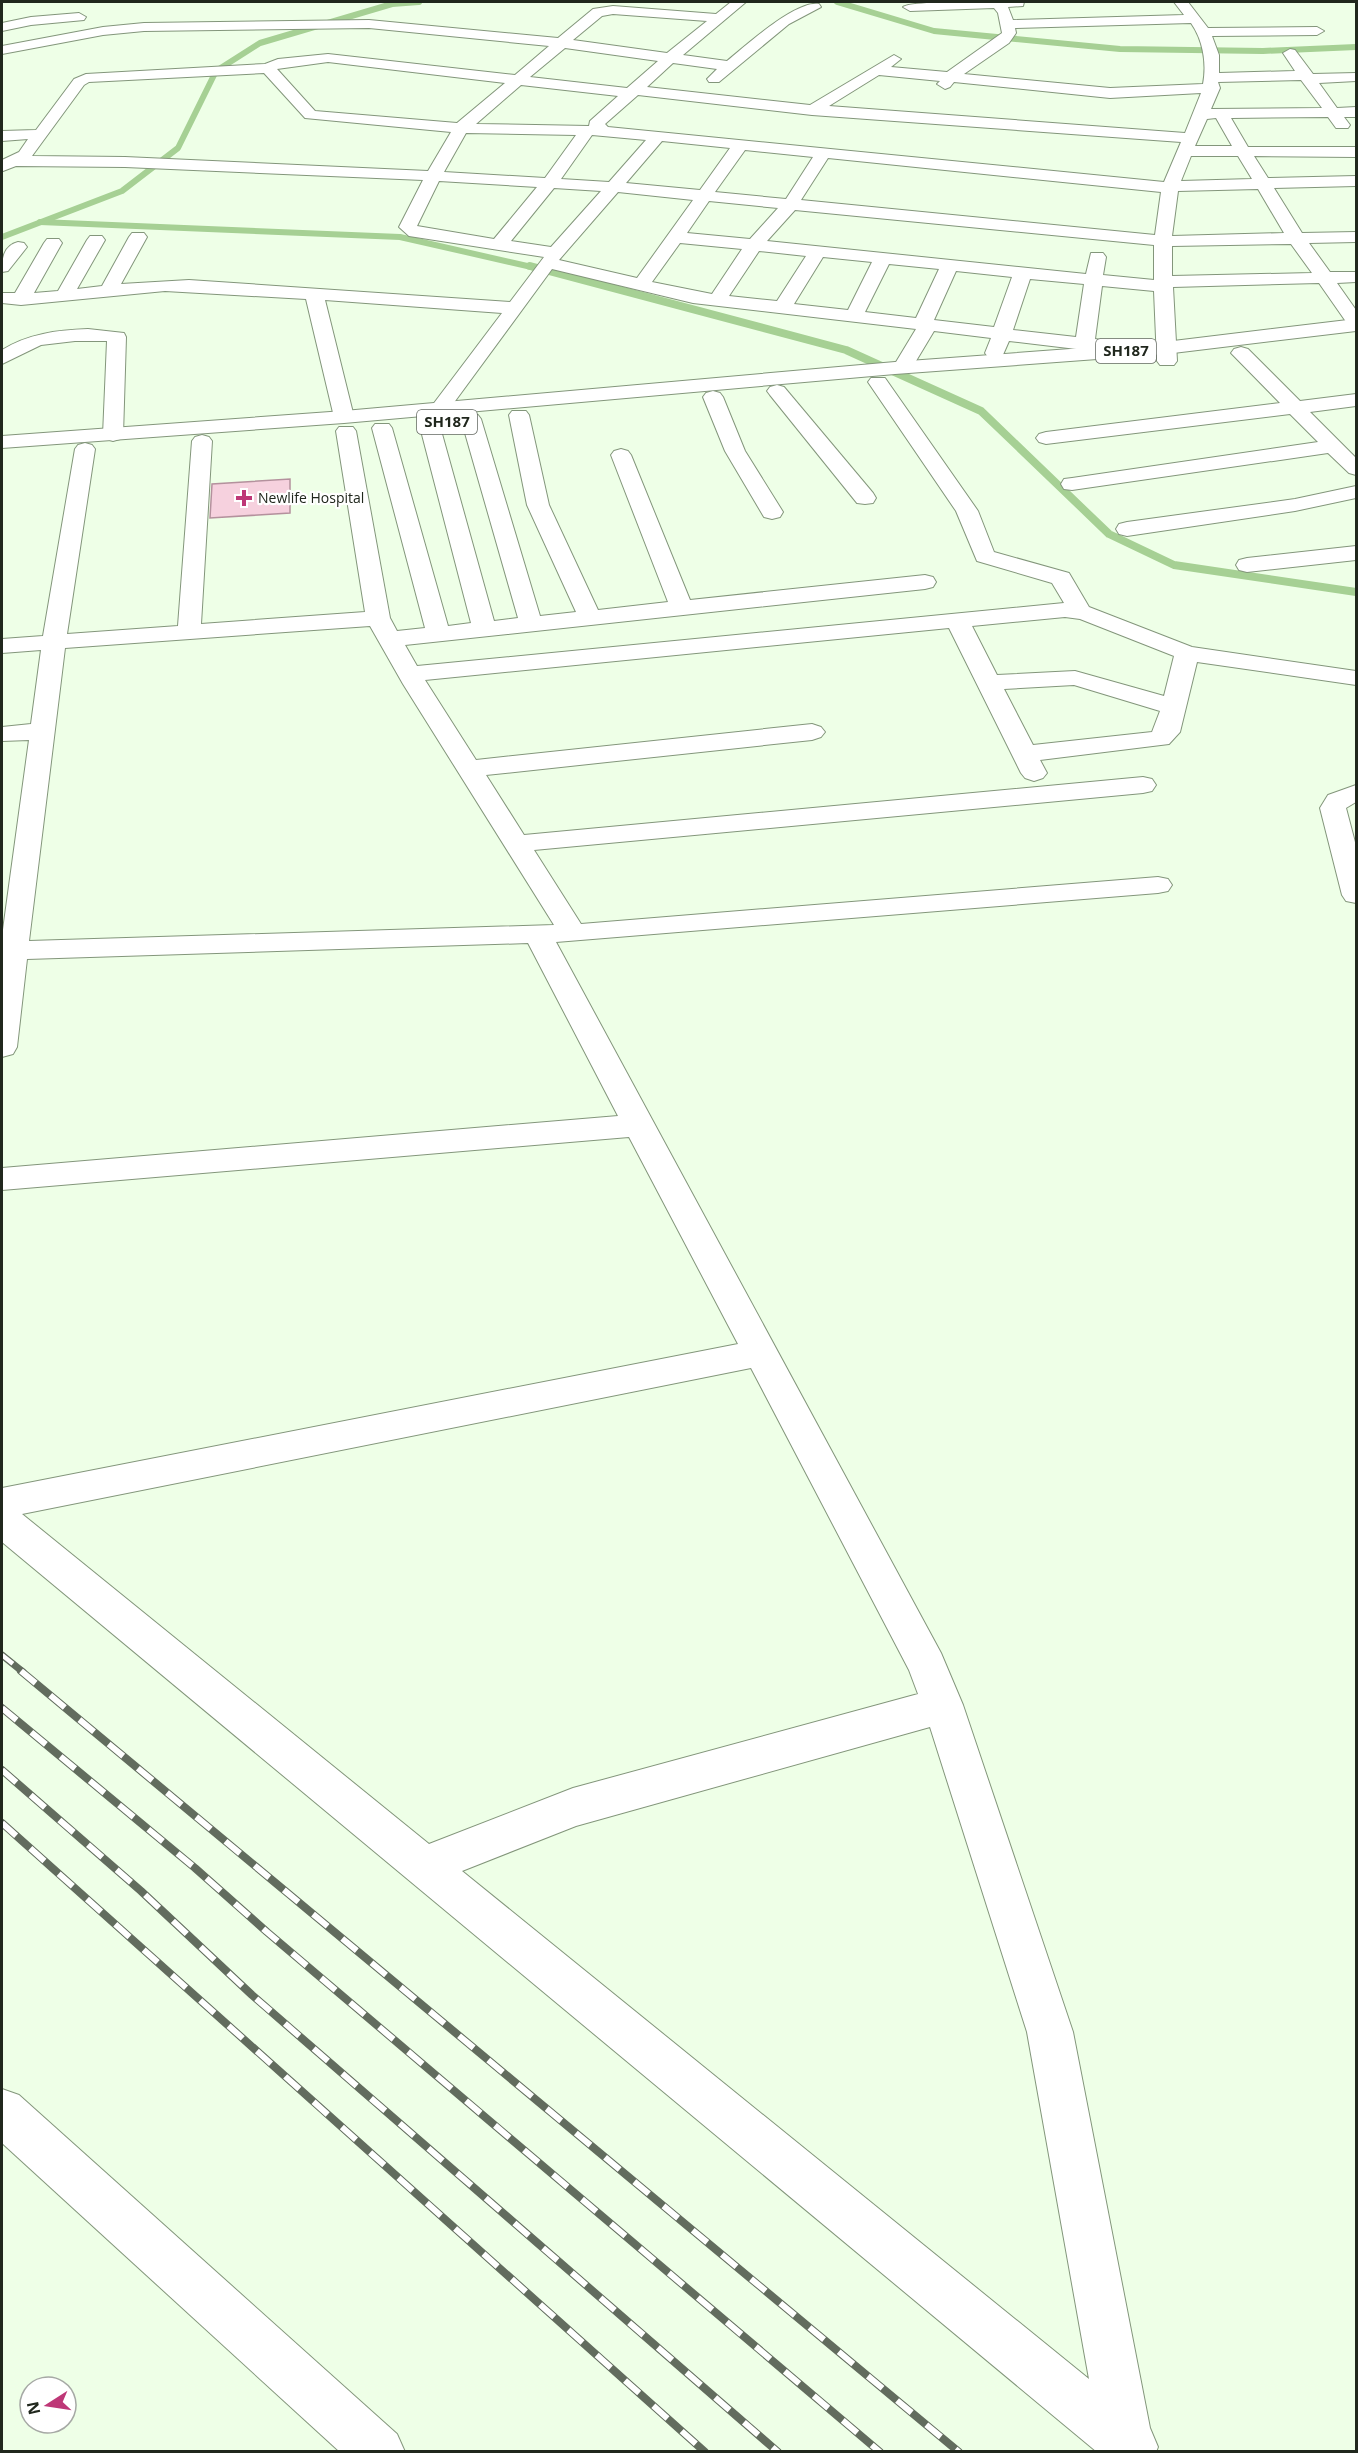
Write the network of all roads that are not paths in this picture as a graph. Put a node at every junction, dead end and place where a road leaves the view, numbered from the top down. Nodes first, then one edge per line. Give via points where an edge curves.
1 (739, 2) edge
2 (1031, 2) edge
3 (917, 6) dead end
4 (814, 7) dead end
5 (198, 9) dead end
6 (290, 10) dead end
7 (718, 18) junction
8 (1004, 18) edge
9 (1296, 20) dead end
10 (188, 25) junction
11 (150, 26) junction
12 (275, 26) junction
13 (1197, 26) edge
14 (2, 27) edge
15 (1317, 31) dead end
16 (97, 32) junction
17 (563, 43) junction
18 (147, 45) dead end
19 (2, 50) edge
20 (908, 50) dead end
21 (1290, 54) dead end
22 (670, 58) junction
23 (730, 66) junction
24 (268, 68) junction
25 (876, 70) junction
26 (1356, 76) edge
27 (950, 77) junction
28 (1307, 77) junction
29 (519, 80) junction
30 (1212, 83) junction
31 (633, 91) junction
32 (692, 97) junction
33 (934, 97) dead end
34 (890, 101) dead end
35 (818, 106) junction
36 (1356, 111) edge
37 (1331, 112) junction
38 (1220, 113) junction
39 (1202, 114) junction
40 (461, 128) junction
41 (596, 130) junction
42 (1324, 133) dead end
43 (41, 134) junction
44 (1232, 134) junction
45 (1255, 134) dead end
46 (653, 135) junction
47 (2, 136) edge
48 (1354, 136) edge
49 (1190, 141) junction
50 (741, 144) junction
51 (1242, 151) junction
52 (1356, 152) edge
53 (823, 153) junction
54 (9, 164) edge
55 (432, 176) junction
56 (1356, 181) edge
57 (550, 183) junction
58 (1261, 183) junction
59 (613, 187) junction
60 (1171, 187) junction
61 (704, 197) junction
62 (790, 205) junction
63 (1101, 235) junction
64 (138, 237) dead end
65 (676, 237) junction
66 (1356, 237) edge
67 (1296, 238) junction
68 (96, 240) dead end
69 (1164, 241) junction
70 (53, 243) dead end
71 (498, 245) junction
72 (754, 245) junction
73 (18, 247) dead end
74 (817, 252) junction
75 (552, 258) junction
76 (884, 258) junction
77 (950, 265) junction
78 (2, 267) edge
79 (1023, 272) junction
80 (1324, 277) junction
81 (1356, 277) edge
82 (1094, 279) junction
83 (1164, 284) junction
84 (640, 285) junction
85 (109, 290) junction
86 (314, 294) junction
87 (65, 295) junction
88 (2, 298) edge
89 (27, 299) junction
90 (717, 300) junction
91 (515, 308) junction
92 (782, 308) junction
93 (2, 316) edge
94 (854, 316) junction
95 (1356, 323) edge
96 (925, 325) junction
97 (1001, 334) junction
98 (1356, 338) edge
99 (1085, 344) junction
100 (1135, 350) junction
101 (1241, 353) junction
102 (1166, 355) junction
103 (2, 358) edge
104 (992, 361) junction
105 (886, 374) junction
106 (777, 392) junction
107 (713, 398) junction
108 (1356, 400) edge
109 (1295, 408) junction
110 (519, 415) junction
111 (434, 416) junction
112 (471, 419) junction
113 (345, 424) junction
114 (382, 428) junction
115 (113, 435) junction
116 (1046, 438) dead end
117 (202, 441) junction
118 (2, 442) edge
119 (85, 449) junction
120 (1343, 449) edge
121 (2, 454) edge
122 (621, 455) dead end
123 (1356, 469) edge
124 (1072, 484) dead end
125 (1356, 492) edge
126 (864, 498) dead end
127 (772, 512) dead end
128 (1127, 529) dead end
129 (1356, 553) edge
130 (1247, 565) dead end
131 (926, 582) dead end
132 (682, 609) junction
133 (1080, 611) junction
134 (590, 618) junction
135 (957, 620) junction
136 (531, 624) junction
137 (384, 628) junction
138 (484, 629) junction
139 (189, 632) junction
140 (438, 634) junction
141 (54, 643) junction
142 (2, 646) edge
143 (1187, 653) junction
144 (409, 674) junction
145 (1356, 678) edge
146 (988, 683) junction
147 (1173, 707) junction
148 (42, 731) junction
149 (813, 732) dead end
150 (2, 734) edge
151 (1024, 754) junction
152 (468, 769) junction
153 (1143, 784) dead end
154 (1356, 793) edge
155 (1045, 794) junction
156 (28, 838) junction
157 (2, 840) edge
158 (516, 844) junction
159 (1158, 885) dead end
160 (1356, 896) edge
161 (555, 934) junction
162 (8, 951) edge
163 (2, 1047) edge
164 (639, 1125) junction
165 (2, 1179) edge
166 (761, 1353) junction
167 (2, 1503) edge
168 (2, 1520) edge
169 (943, 1705) junction
170 (423, 1866) junction
171 (2, 2112) edge
172 (1132, 2446) edge
173 (379, 2451) edge

1 - 7 street
2 - 8 street
3 - 8 street via 930,12
4 - 23 street via 784,21
5 - 10 street
6 - 12 street
7 - 17 street via 604,10
7 - 22 street
8 - 13 street
8 - 27 street
9 - 13 street
10 - 11 street
10 - 12 street
11 - 16 street
11 - 18 street
12 - 17 street via 369,24
13 - 15 street
13 - 30 street
14 - 16 street via 92,12
16 - 19 street
17 - 22 street
17 - 29 street
20 - 25 street
21 - 28 street
22 - 23 street
22 - 31 street
23 - 32 street
24 - 29 street via 278,63 328,58
24 - 40 street via 310,115
24 - 43 street via 143,69 81,80
25 - 27 street
25 - 35 street
26 - 28 street
27 - 30 street via 1110,93
27 - 33 street
28 - 30 street
28 - 37 street
29 - 31 street
29 - 40 street
30 - 39 street
31 - 32 street
31 - 41 street via 596,124
32 - 35 street
32 - 46 street
34 - 35 street
35 - 49 street via 974,125
36 - 37 street
37 - 38 street
37 - 48 street
38 - 39 street
38 - 44 street
39 - 49 street
40 - 41 street
40 - 55 street
41 - 46 street
41 - 57 street
42 - 48 street
43 - 47 street
43 - 54 street via 25,156
44 - 45 street
44 - 49 street
44 - 51 street
46 - 50 street
46 - 59 street
49 - 51 street
49 - 60 street
50 - 53 street
50 - 61 street
51 - 52 street
51 - 58 street
53 - 60 street
53 - 62 street
54 - 55 street via 125,162
55 - 57 street
55 - 71 street via 408,229
56 - 58 street
57 - 59 street
57 - 71 street
58 - 60 street
58 - 67 street
59 - 61 street
59 - 75 street
60 - 69 street
61 - 62 street
61 - 65 street
62 - 63 street
62 - 72 street
63 - 69 street
63 - 82 street
64 - 85 street
65 - 72 street
65 - 84 street
66 - 67 street
67 - 69 street
67 - 80 street
68 - 87 street
69 - 83 street
70 - 89 street
71 - 75 street
72 - 74 street
72 - 90 street
73 - 78 street
74 - 76 street
74 - 92 street
75 - 84 street
75 - 91 street
76 - 77 street
76 - 94 street
77 - 79 street
77 - 96 street
79 - 82 street
79 - 97 street
80 - 81 street
80 - 83 street
80 - 95 street
82 - 83 street
82 - 99 street
83 - 102 street
84 - 90 street
85 - 86 street via 189,285
85 - 87 street
86 - 91 street
86 - 113 street
87 - 89 street
88 - 89 street
89 - 93 street
90 - 92 street
91 - 111 street
92 - 94 street
94 - 96 street
95 - 102 street, SH187
96 - 97 street
96 - 105 street
97 - 99 street
97 - 104 street
98 - 101 street, SH187
99 - 100 street
100 - 102 street, SH187
100 - 104 street, SH187
101 - 102 street, SH187
101 - 109 street
102 - 105 street, SH187 via 923,379
103 - 115 street via 42,339 107,334 117,337
104 - 105 street, SH187
105 - 106 street, SH187
105 - 111 street, SH187
105 - 133 street via 967,512 985,556 1060,578
106 - 107 street, SH187
106 - 126 street
107 - 110 street, SH187
107 - 127 street via 735,451
108 - 109 street
109 - 116 street
109 - 120 street
110 - 112 street, SH187
110 - 134 street via 536,499
111 - 112 street, SH187
111 - 113 street, SH187
111 - 114 street, SH187
111 - 138 street
112 - 136 street
113 - 114 street, SH187
113 - 115 street, SH187
113 - 117 street, SH187
113 - 137 street
114 - 140 street
115 - 118 street, SH187
117 - 119 street, SH187
117 - 139 street
119 - 121 street, SH187
119 - 141 street
120 - 123 street
120 - 124 street
122 - 132 street
125 - 128 street via 1295,505
129 - 130 street
131 - 132 street
132 - 134 street
133 - 135 street
133 - 143 street
134 - 136 street
135 - 144 street
135 - 146 street
136 - 138 street
137 - 139 street
137 - 140 street
137 - 144 street
138 - 140 street
139 - 141 street
141 - 142 street
141 - 148 street
143 - 145 street
143 - 147 street
144 - 152 street
146 - 147 street via 1075,678
146 - 151 street
147 - 151 street via 1167,732 1160,739
148 - 150 street
148 - 156 street
149 - 152 street
151 - 155 street
152 - 158 street
153 - 155 street
154 - 160 street via 1337,801 1333,808
155 - 158 street
156 - 157 street
156 - 162 street
158 - 161 street
159 - 161 street
161 - 162 street
161 - 164 street
162 - 163 street
164 - 165 street
164 - 166 street
166 - 167 street
166 - 169 street via 927,1665
168 - 170 street
169 - 170 street via 573,1807
169 - 172 street via 1050,2032
170 - 172 street
171 - 173 street

